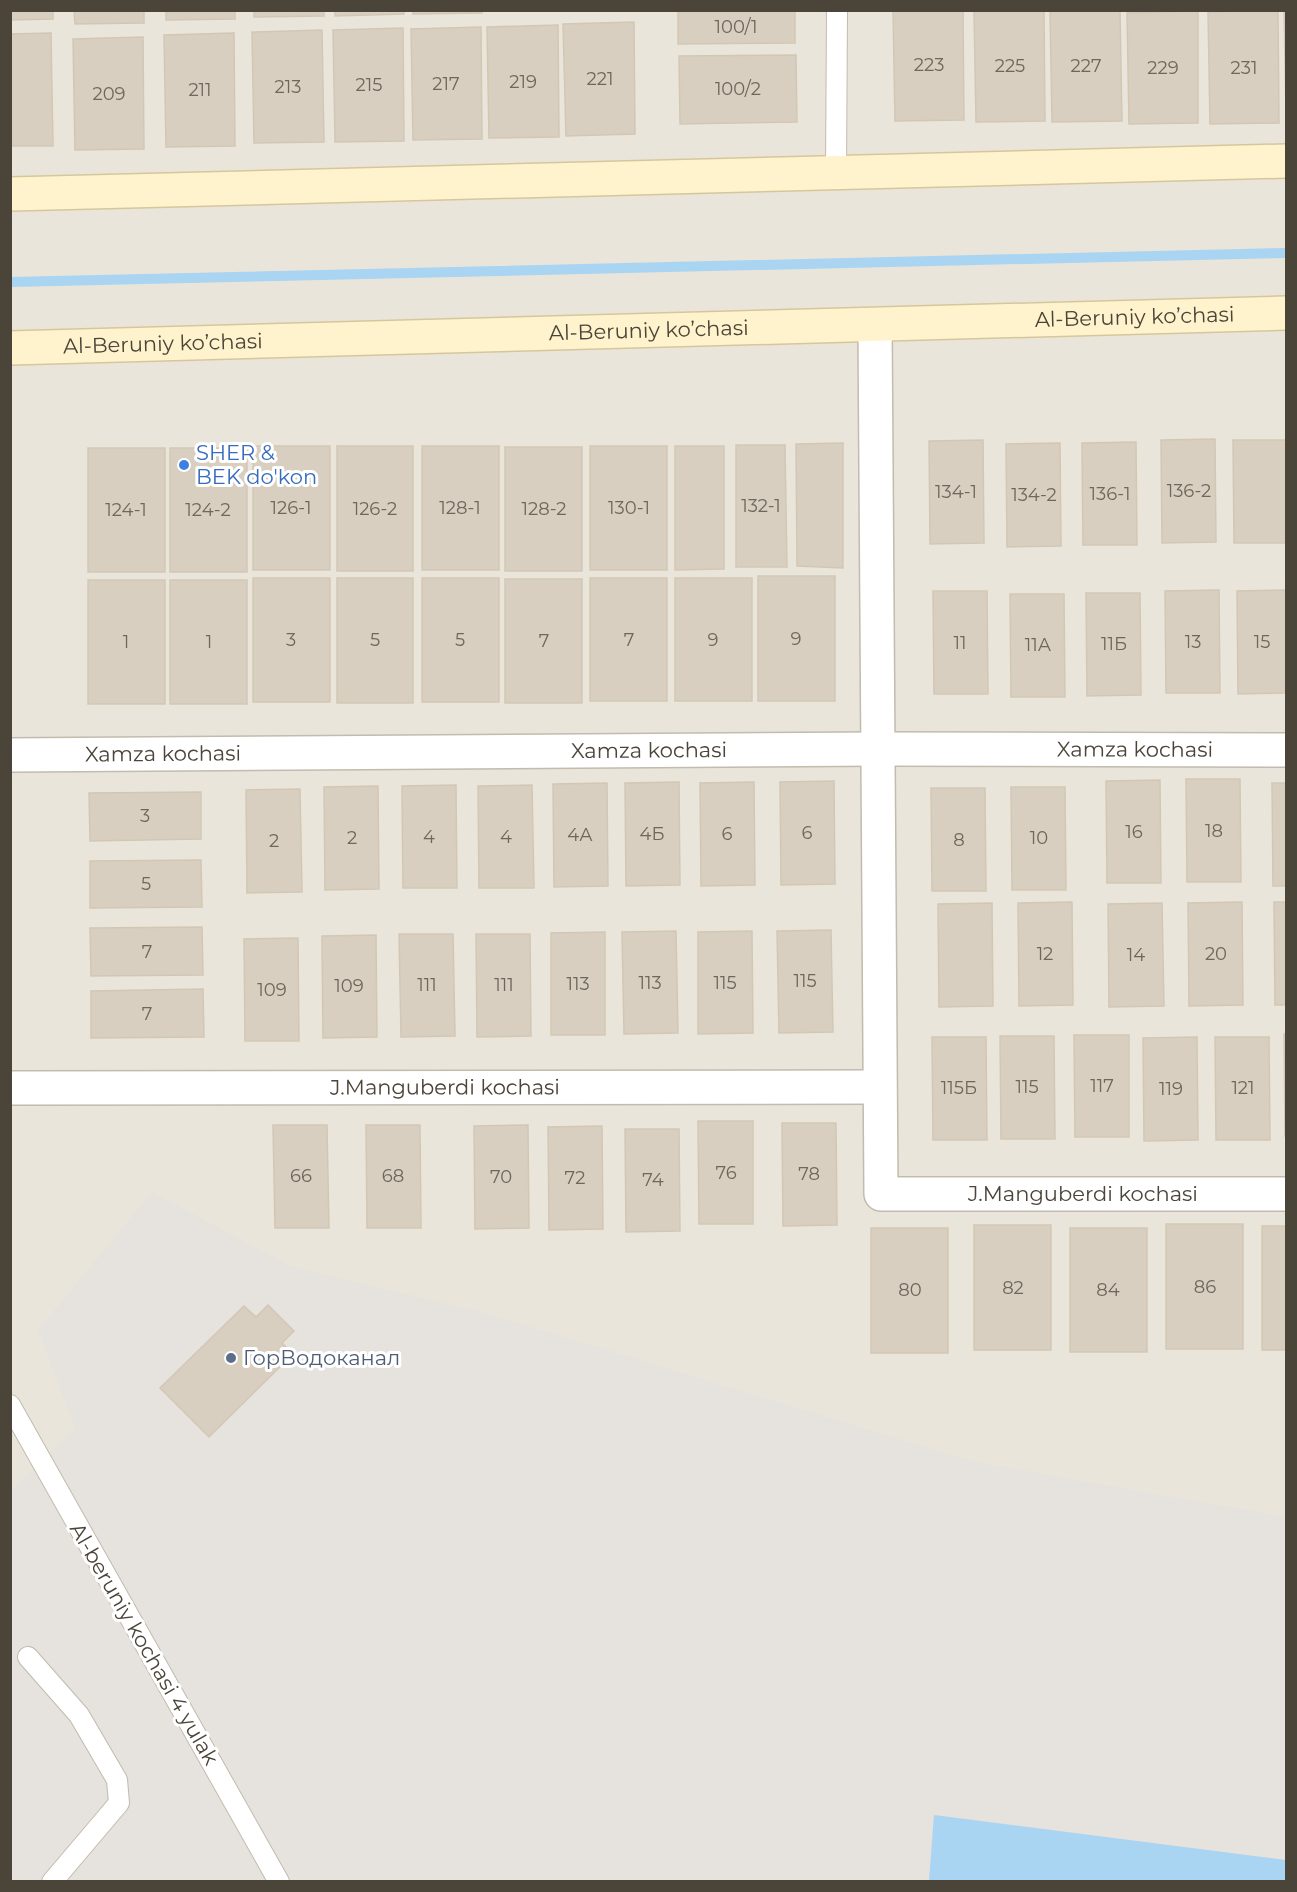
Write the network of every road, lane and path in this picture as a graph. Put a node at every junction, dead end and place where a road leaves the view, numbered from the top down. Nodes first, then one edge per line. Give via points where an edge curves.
1 (837, 10) edge
2 (1287, 161) edge
3 (836, 173) junction
4 (10, 194) edge
5 (1287, 313) edge
6 (875, 325) junction
7 (10, 348) edge
8 (879, 749) junction
9 (1287, 750) edge
10 (10, 754) edge
11 (879, 1087) junction
12 (10, 1088) edge
13 (1287, 1194) edge
14 (10, 1405) edge
15 (28, 1658) dead end
16 (52, 1881) edge
17 (279, 1881) edge

1 - 3 lane
2 - 3 main road
3 - 4 main road
5 - 6 main road, Al-Beruniy ko’chasi
6 - 7 main road, Al-Beruniy ko’chasi
6 - 8 street
8 - 9 street, Xamza kochasi
8 - 10 street, Xamza kochasi
8 - 11 street
11 - 12 street, J.Manguberdi kochasi
11 - 13 street, J.Manguberdi kochasi via 880,1194
14 - 17 lane, Al-beruniy kochasi 4 yulak
15 - 16 lane via 79,1715 117,1780 119,1803

